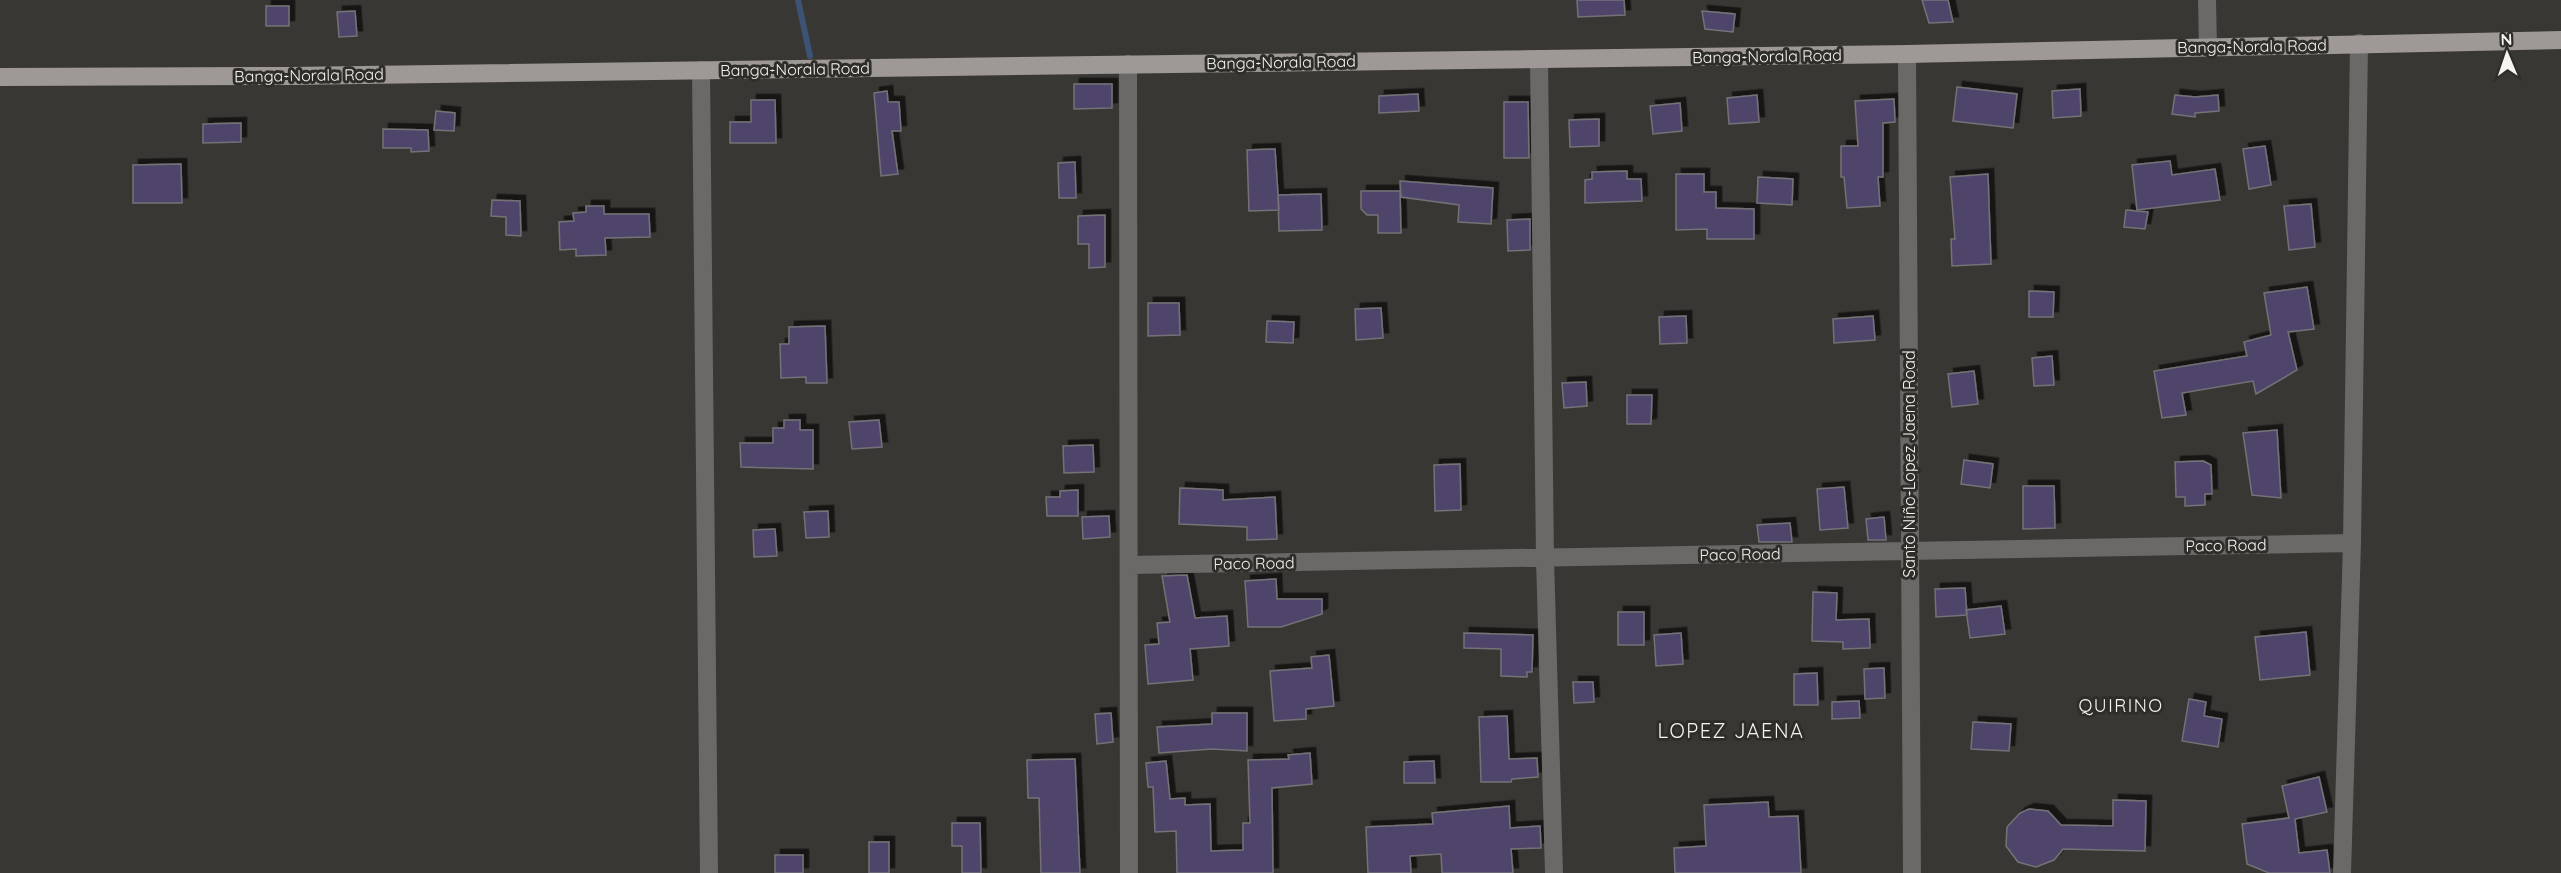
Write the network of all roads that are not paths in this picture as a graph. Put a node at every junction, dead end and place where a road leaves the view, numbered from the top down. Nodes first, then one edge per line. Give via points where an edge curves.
1 (2207, 0) edge
2 (2561, 40) edge
3 (2359, 44) junction
4 (2208, 47) junction
5 (1907, 54) junction
6 (1539, 59) junction
7 (1128, 64) junction
8 (700, 70) junction
9 (0, 77) edge
10 (2352, 543) junction
11 (1910, 551) junction
12 (1545, 558) junction
13 (1129, 565) junction
14 (709, 873) edge
15 (1129, 873) edge
16 (1554, 873) edge
17 (1912, 873) edge
18 (2342, 873) edge

1 - 4 street
2 - 3 main road, Banga-Norala Road
3 - 4 main road, Banga-Norala Road
3 - 10 street
4 - 5 main road, Banga-Norala Road
5 - 6 main road, Banga-Norala Road
5 - 11 street, Santo Niño-Lopez Jaena Road
6 - 7 main road, Banga-Norala Road
6 - 12 street
7 - 8 main road, Banga-Norala Road
7 - 13 street
8 - 9 main road, Banga-Norala Road
8 - 14 street
10 - 11 street, Paco Road
10 - 18 street
11 - 12 street, Paco Road
11 - 17 street, Santo Niño-Lopez Jaena Road
12 - 13 street, Paco Road
12 - 16 street
13 - 15 street

